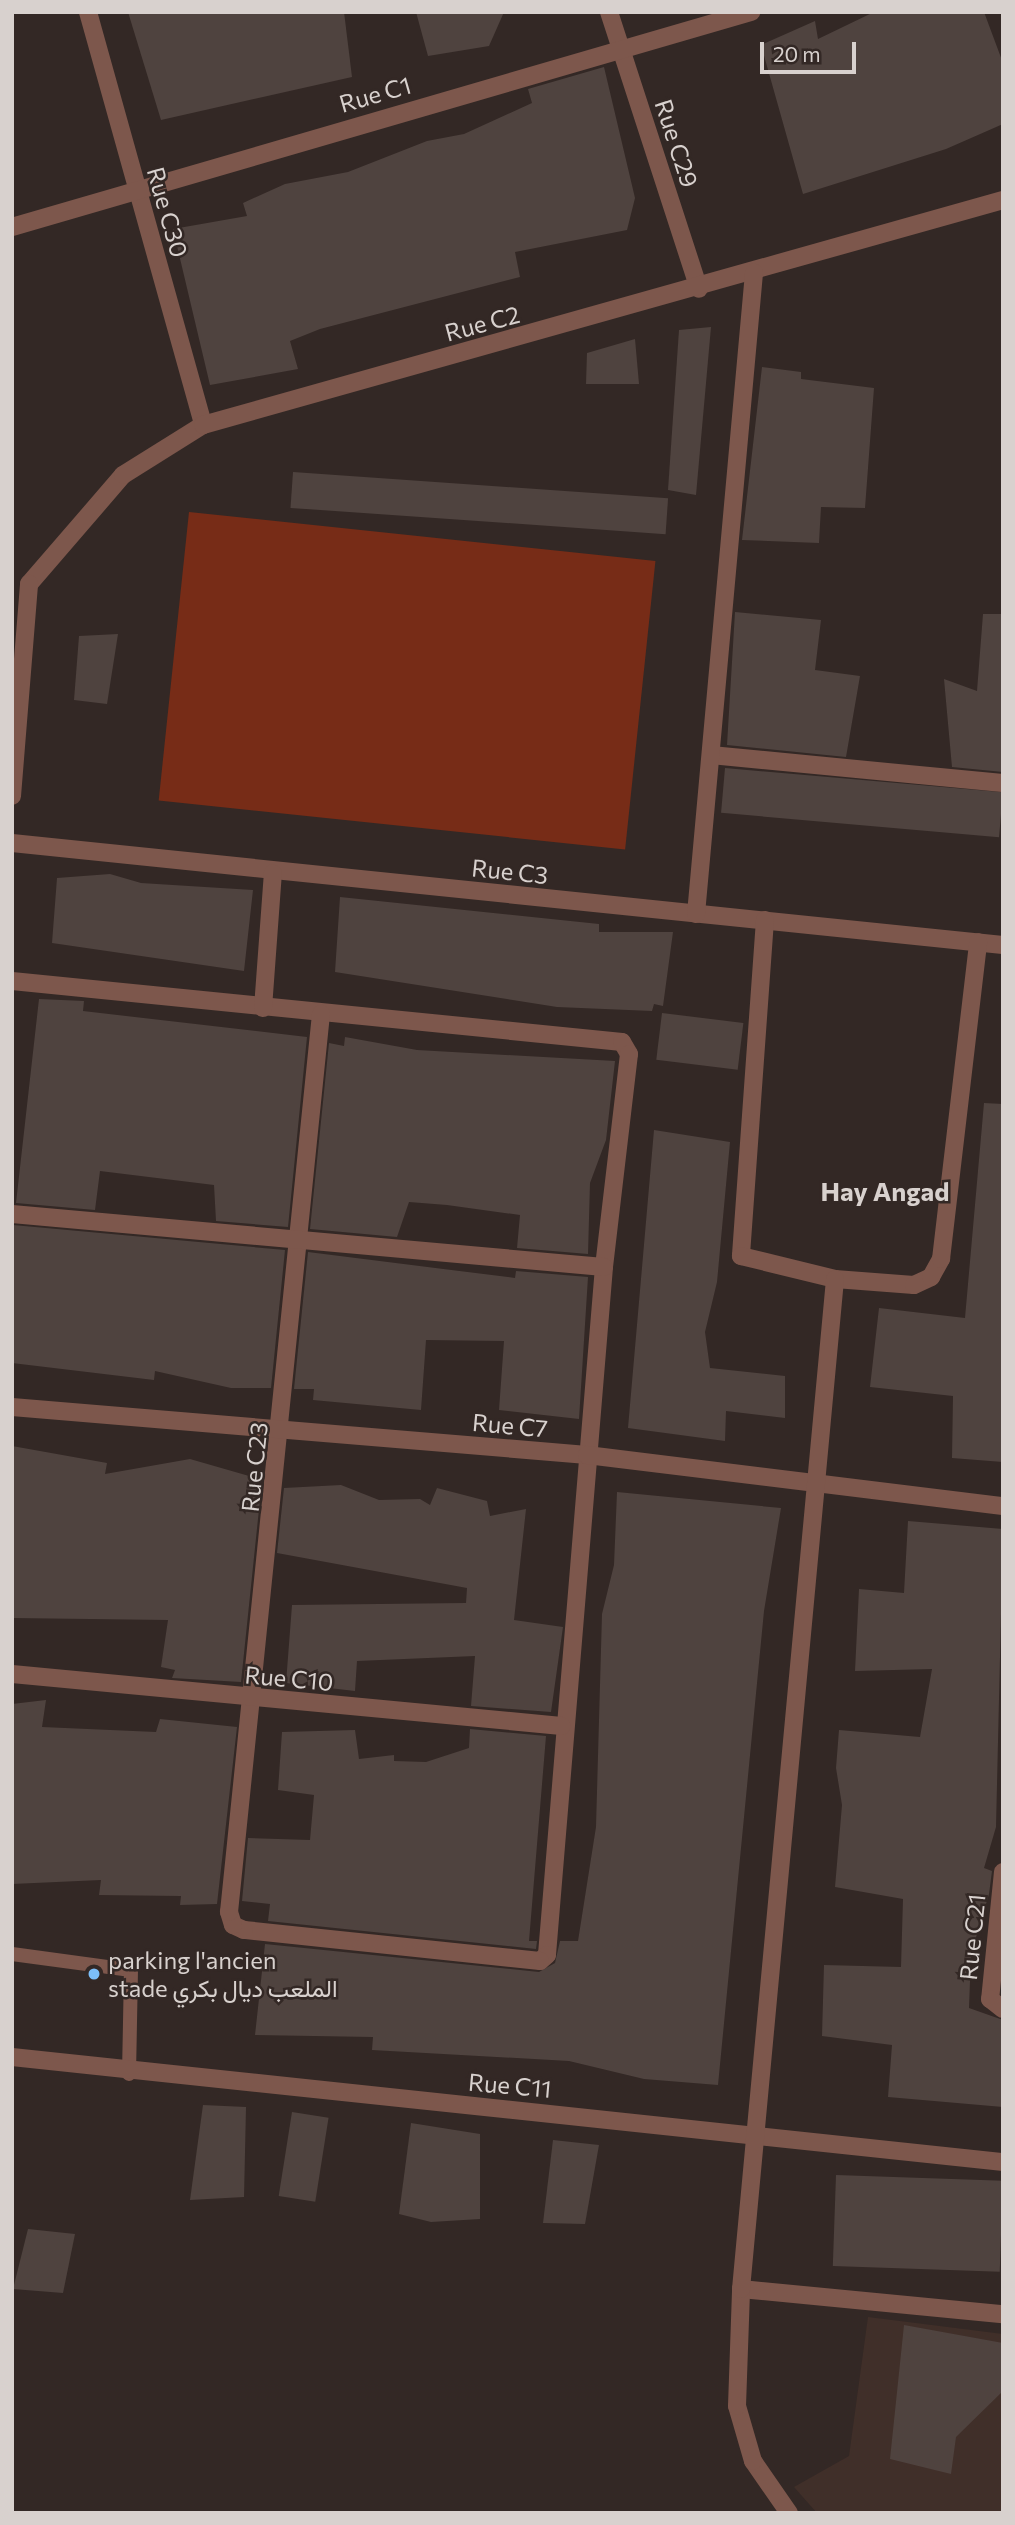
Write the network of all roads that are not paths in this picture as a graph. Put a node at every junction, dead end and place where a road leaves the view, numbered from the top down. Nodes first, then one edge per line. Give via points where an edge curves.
1 (88, 12) edge
2 (609, 12) edge
3 (751, 12) edge
4 (621, 49) junction
5 (135, 188) junction
6 (1003, 200) edge
7 (12, 227) edge
8 (754, 273) junction
9 (699, 289) junction
10 (203, 425) junction
11 (21, 583) edge
12 (710, 755) junction
13 (1003, 783) edge
14 (12, 796) edge
15 (12, 843) edge
16 (273, 873) junction
17 (696, 914) junction
18 (765, 920) junction
19 (978, 942) junction
20 (1003, 945) edge
21 (12, 981) edge
22 (263, 1008) junction
23 (321, 1014) junction
24 (12, 1214) edge
25 (299, 1244) junction
26 (604, 1267) junction
27 (835, 1279) junction
28 (12, 1407) edge
29 (282, 1431) junction
30 (587, 1455) junction
31 (813, 1482) junction
32 (1003, 1506) edge
33 (12, 1674) edge
34 (253, 1699) junction
35 (562, 1726) junction
36 (1003, 1872) edge
37 (12, 1954) edge
38 (998, 2007) edge
39 (12, 2057) edge
40 (129, 2074) junction
41 (755, 2134) junction
42 (1003, 2162) edge
43 (741, 2289) junction
44 (1003, 2314) edge
45 (789, 2513) edge

1 - 5 street, Rue C30
2 - 4 street, Rue C29
3 - 4 street, Rue C1
4 - 5 street, Rue C1
4 - 9 street, Rue C29
5 - 7 street, Rue C1
5 - 10 street, Rue C30
6 - 8 street, Rue C2
8 - 9 street, Rue C2
8 - 12 street
9 - 10 street, Rue C2
10 - 11 street, Rue C2 via 123,475
11 - 14 street
12 - 13 street
12 - 17 street
15 - 16 street, Rue C3
16 - 17 street, Rue C3
16 - 22 street
17 - 18 street, Rue C3
18 - 19 street, Rue C3
18 - 27 street via 741,1256
19 - 20 street, Rue C3
19 - 27 street via 941,1259 931,1277 914,1285
21 - 22 street
22 - 23 street
23 - 25 street, Rue C23
23 - 26 street via 622,1042 629,1054
24 - 25 street
25 - 26 street
25 - 29 street, Rue C23
26 - 30 street
27 - 31 street
28 - 29 street, Rue C7
29 - 30 street, Rue C7
29 - 34 street, Rue C23
30 - 31 street, Rue C7
30 - 35 street
31 - 32 street, Rue C7
31 - 41 street
33 - 34 street, Rue C10
34 - 35 street, Rue C10
34 - 35 street, Rue C23 via 229,1912 233,1925 544,1959
36 - 38 street, Rue C21
37 - 40 lane via 131,1970
39 - 40 street, Rue C11
40 - 41 street, Rue C11
41 - 42 street, Rue C11
41 - 43 street
43 - 44 street
43 - 45 street via 738,2415 753,2461

